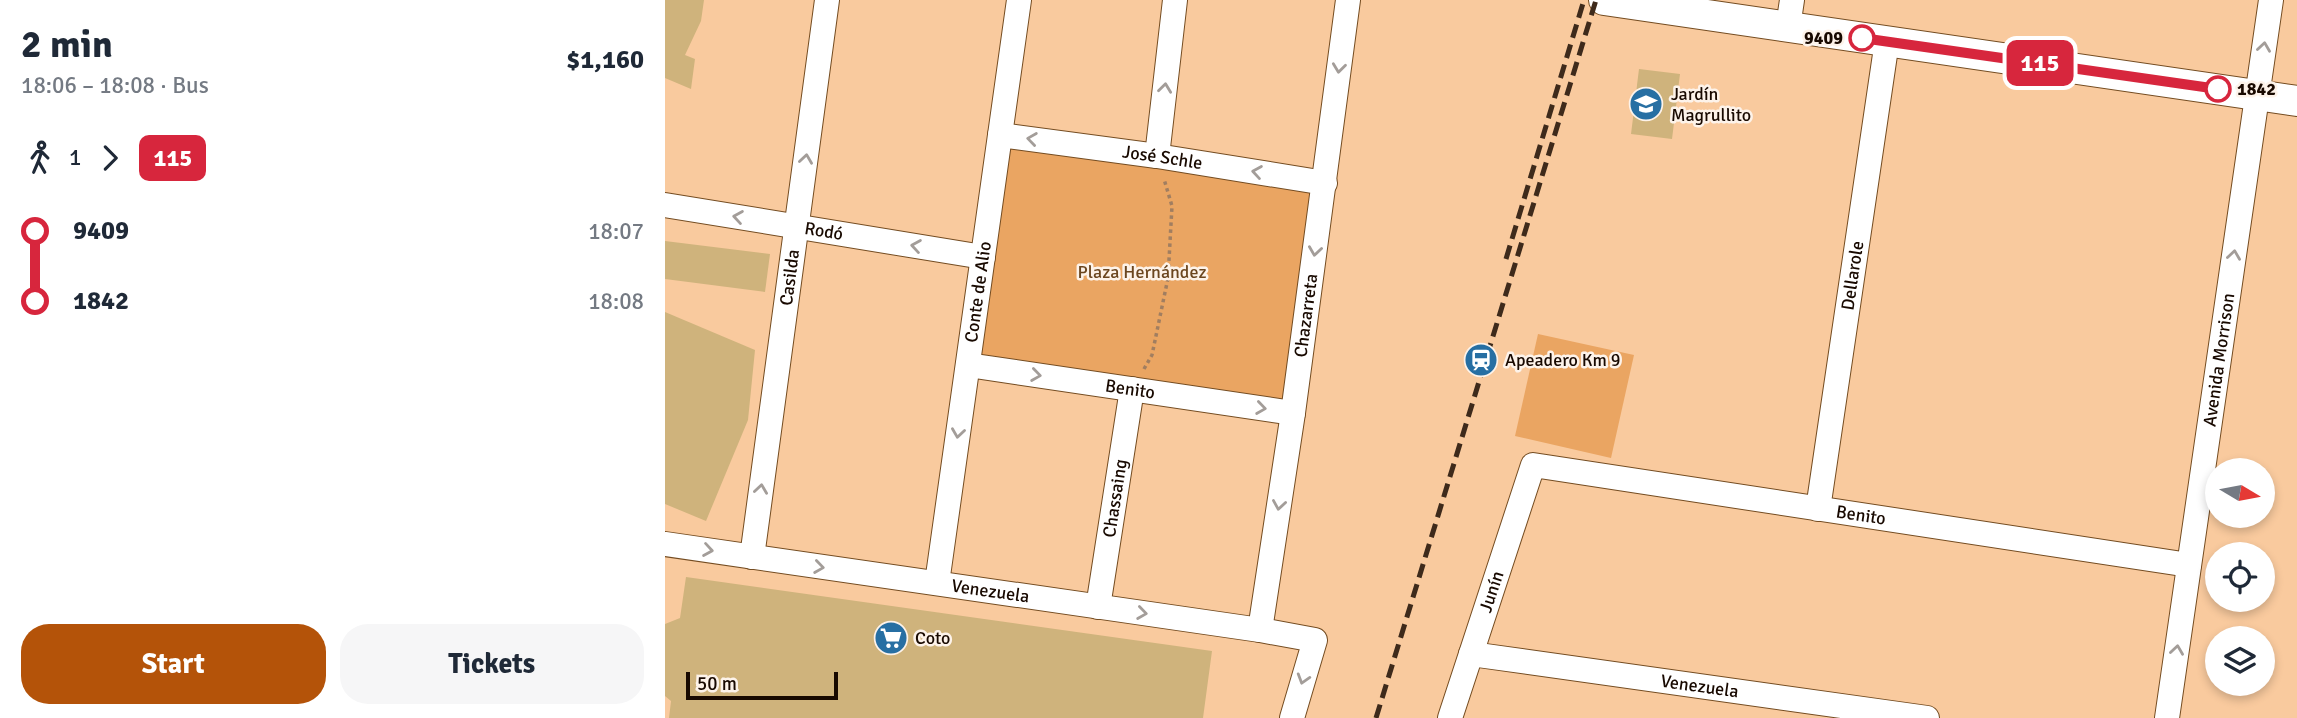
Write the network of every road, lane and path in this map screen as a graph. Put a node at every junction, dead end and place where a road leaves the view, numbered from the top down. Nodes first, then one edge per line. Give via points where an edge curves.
1 (827, 0) edge
2 (1019, 0) edge
3 (1175, 0) edge
4 (1348, 0) edge
5 (1604, 0) edge
6 (2271, 0) edge
7 (1790, 13) edge
8 (1887, 41) junction
9 (2257, 95) junction
10 (2297, 101) edge
11 (1000, 135) junction
12 (1157, 156) junction
13 (1325, 183) junction
14 (665, 205) edge
15 (797, 227) junction
16 (983, 257) junction
17 (968, 365) junction
18 (1132, 389) junction
19 (1293, 413) junction
20 (1533, 465) joint
21 (1818, 509) junction
22 (665, 544) edge
23 (752, 557) junction
24 (2189, 565) junction
25 (937, 583) junction
26 (1098, 607) junction
27 (1260, 630) junction
28 (1471, 654) junction
29 (1292, 718) edge
30 (1450, 718) edge
31 (1927, 718) edge
32 (2168, 718) edge

15 -> 1 street, Casilda
2 - 11 street, Conte de Alio
12 -> 3 street
4 -> 13 street, Chazarreta
5 - 7 street
9 -> 6 street, Avenida Morrison
7 - 8 street
8 - 9 street
8 - 21 street, Dellarole
9 - 10 street
24 -> 9 street, Avenida Morrison
12 -> 11 street, José Schle
11 - 16 street, Conte de Alio
13 -> 12 street, José Schle
12 - 18 path via 1172,206 1168,278 1152,355
13 -> 19 street, Chazarreta
15 -> 14 street, Rodó
16 -> 15 street, Rodó
23 -> 15 street, Casilda
16 - 17 street, Conte de Alio
17 -> 18 street, Benito
17 -> 25 street, Conte de Alio
18 -> 19 street, Benito
18 - 26 street, Chassaing
19 -> 27 street, Chazarreta
20 - 21 street, Benito
20 - 28 street, Junín
21 - 24 street, Benito
22 -> 23 street, Venezuela
23 -> 25 street, Venezuela
32 -> 24 street, Avenida Morrison
25 - 26 street, Venezuela
26 -> 27 street, Venezuela
27 -> 29 street, Venezuela via 1315,640
28 - 30 street, Junín
28 - 31 street, Venezuela

